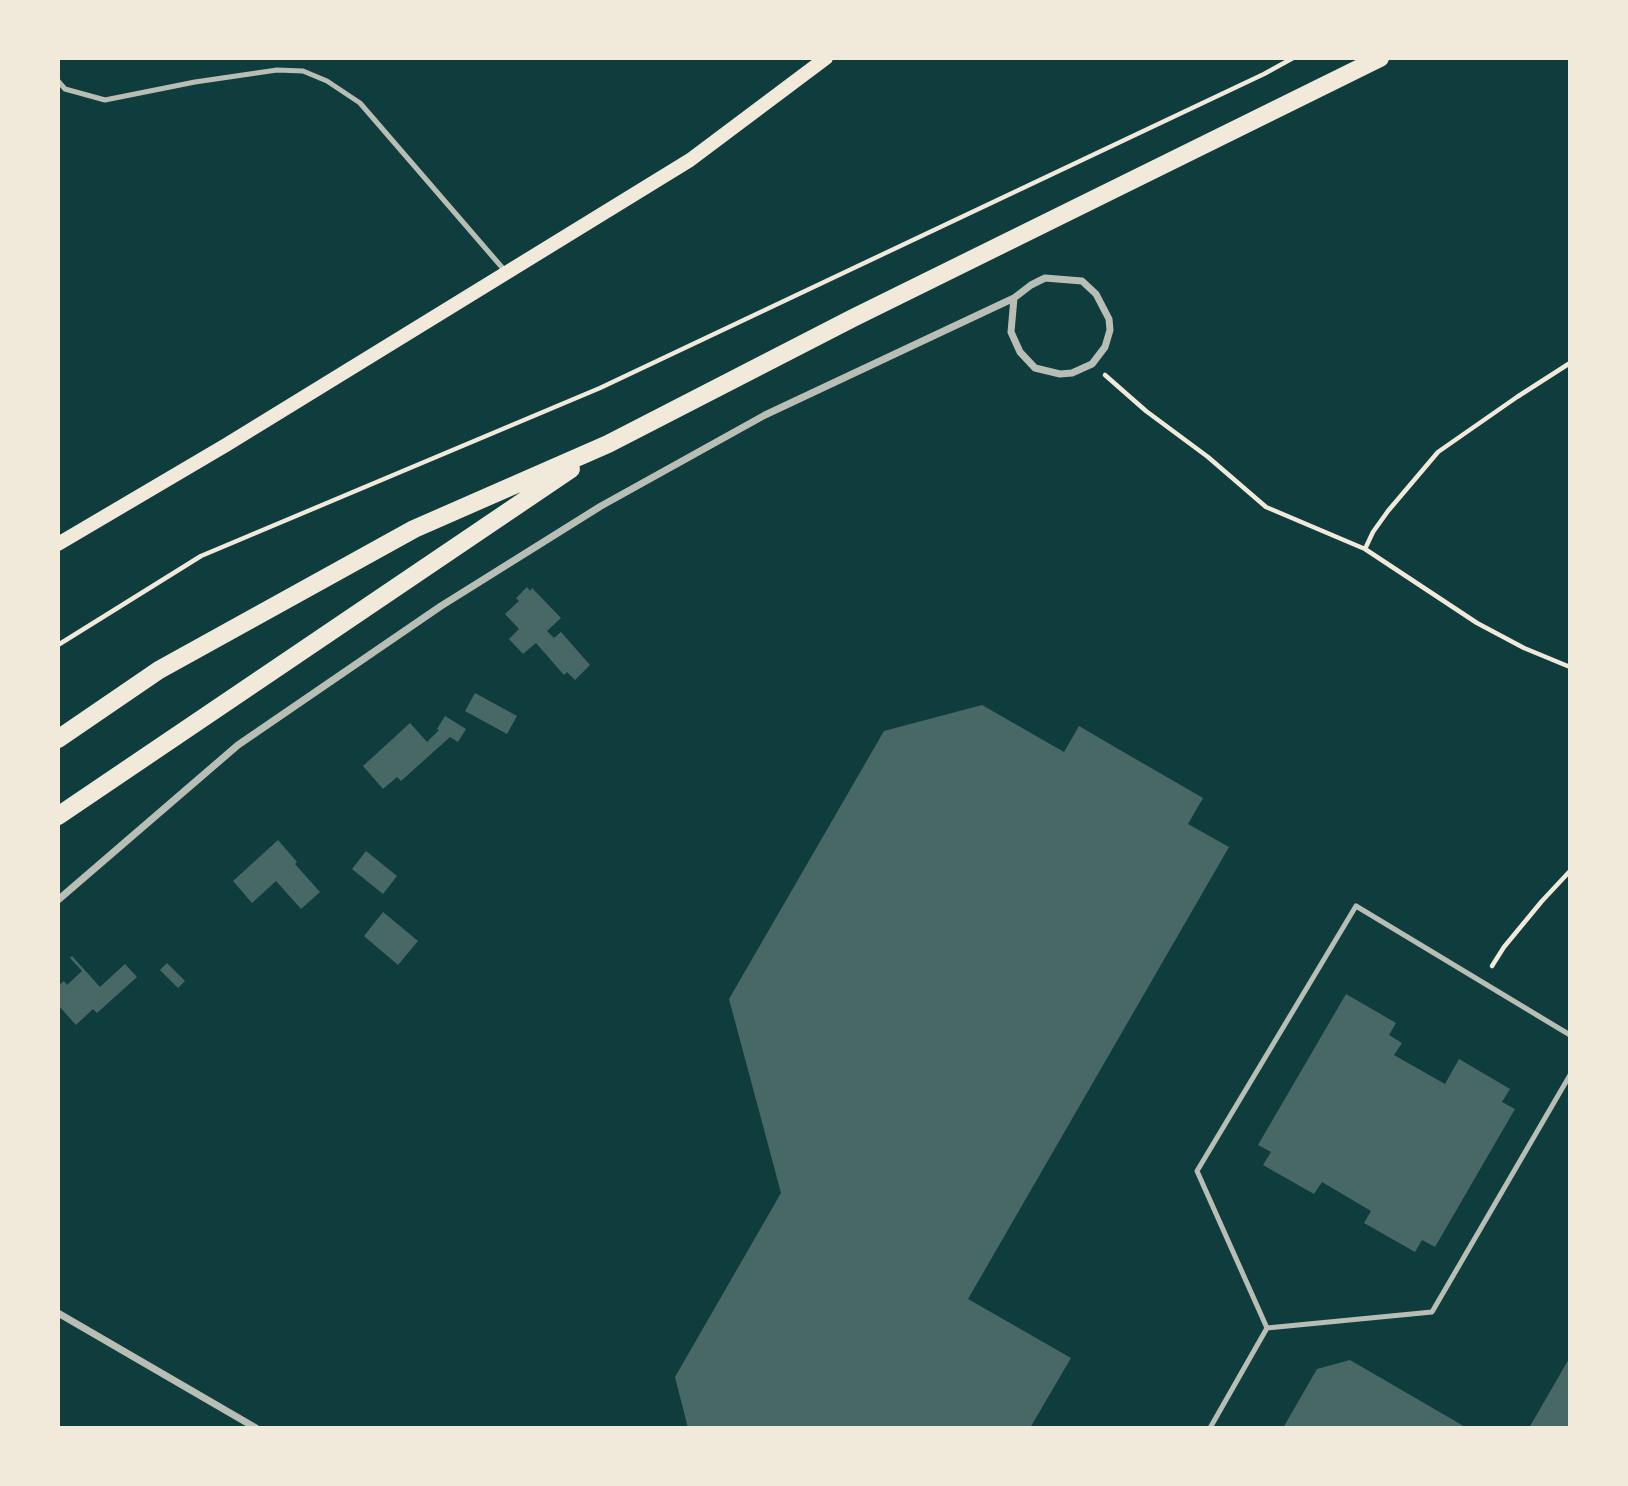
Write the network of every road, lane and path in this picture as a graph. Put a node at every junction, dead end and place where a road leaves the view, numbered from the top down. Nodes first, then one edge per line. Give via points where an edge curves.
1 (826, 58) edge
2 (1293, 58) edge
3 (1380, 58) edge
4 (58, 80) edge
5 (506, 272) junction
6 (1014, 298) junction
7 (1570, 363) edge
8 (1092, 364) junction
9 (608, 444) junction
10 (58, 544) edge
11 (1365, 549) junction
12 (58, 645) edge
13 (1570, 667) edge
14 (58, 739) edge
15 (58, 816) edge
16 (1570, 872) edge
17 (58, 900) edge
18 (1504, 947) dead end
19 (1570, 1035) edge
20 (1570, 1075) edge
21 (58, 1313) edge
22 (1267, 1328) junction
23 (256, 1428) edge
24 (1210, 1428) edge

1 - 5 main road via 690,160
2 - 12 path via 600,388 201,556
3 - 9 main road
4 - 5 lane via 65,89 105,100 277,70 303,71 327,81 360,103
5 - 10 main road
6 - 8 street via 1011,332 1020,352 1035,368 1059,374
6 - 8 street via 1045,278 1082,281 1109,319 1105,347
6 - 17 street via 765,415 601,506 453,599 238,745
7 - 11 path via 1437,452 1388,511
8 - 11 path via 1266,507
9 - 14 main road via 414,529 159,670
9 - 15 main road
11 - 13 path via 1477,623
16 - 18 path
19 - 22 lane via 1356,906 1197,1171
20 - 22 lane via 1432,1312
21 - 23 street
22 - 24 lane

